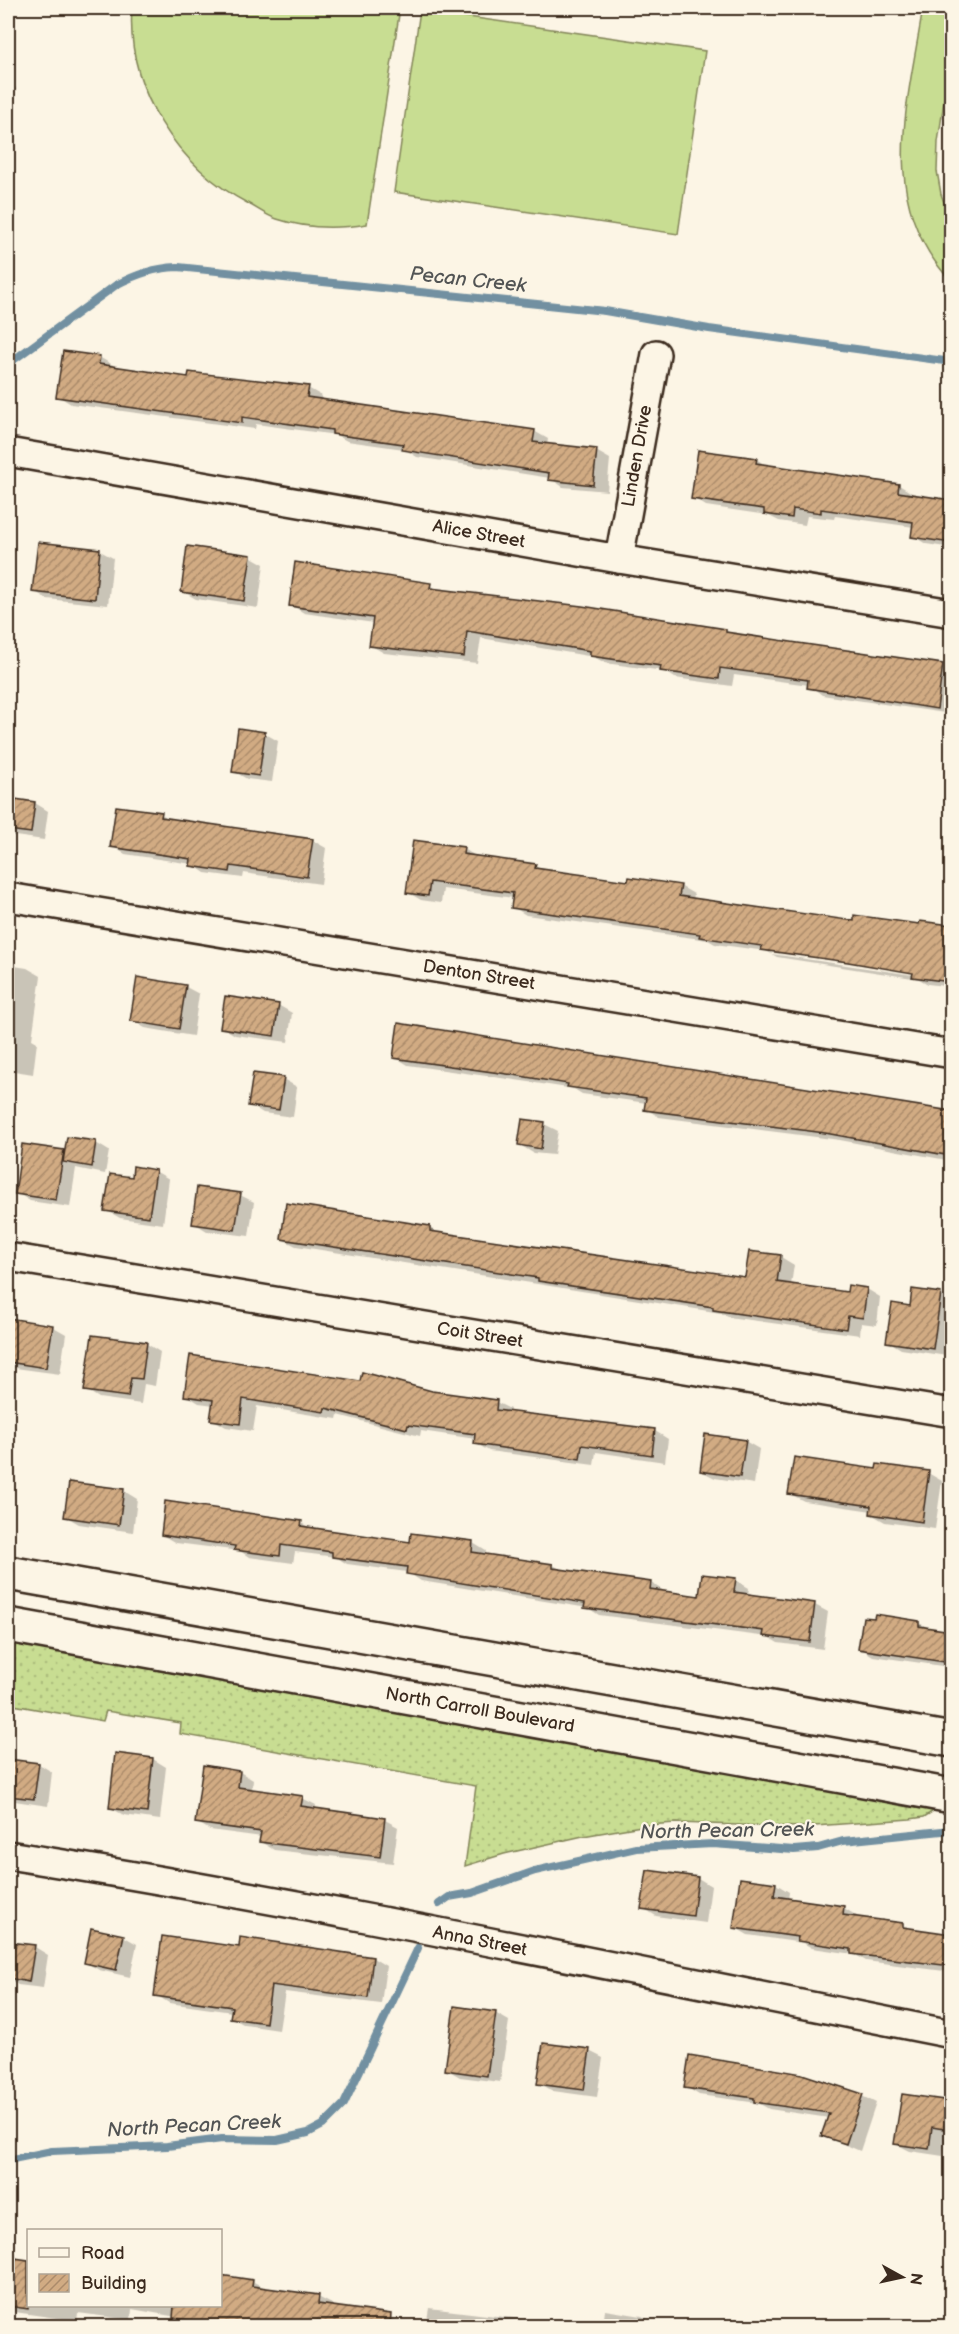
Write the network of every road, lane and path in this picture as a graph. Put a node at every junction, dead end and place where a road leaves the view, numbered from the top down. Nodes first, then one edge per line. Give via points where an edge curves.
1 (656, 354) dead end
2 (8, 452) edge
3 (619, 559) junction
4 (951, 612) edge
5 (8, 897) edge
6 (951, 1054) edge
7 (8, 1257) edge
8 (951, 1413) edge
9 (8, 1573) edge
10 (8, 1625) edge
11 (951, 1740) edge
12 (951, 1796) edge
13 (8, 1854) edge
14 (951, 2034) edge

1 - 3 street, Linden Drive
2 - 3 street, Alice Street
3 - 4 street, Alice Street
5 - 6 street, Denton Street
7 - 8 street, Coit Street
9 - 11 main road
10 - 12 main road, North Carroll Boulevard
13 - 14 street, Anna Street via 441,1933

